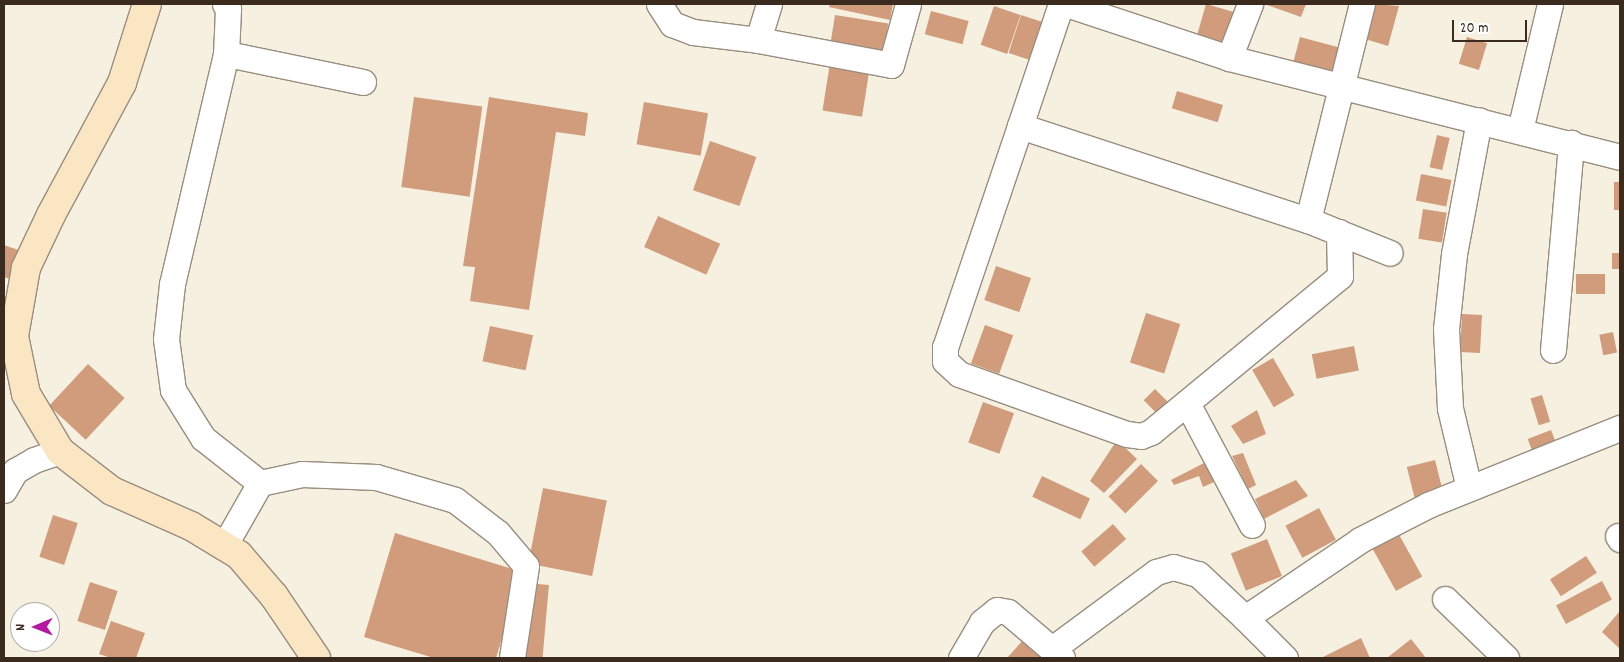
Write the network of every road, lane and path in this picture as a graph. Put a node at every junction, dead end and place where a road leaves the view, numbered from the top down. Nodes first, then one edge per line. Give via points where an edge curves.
1 (147, 4) edge
2 (225, 4) edge
3 (659, 4) edge
4 (769, 4) edge
5 (908, 4) edge
6 (1061, 4) edge
7 (1066, 4) edge
8 (1250, 4) edge
9 (1362, 4) edge
10 (1550, 4) edge
11 (1127, 13) edge
12 (758, 40) junction
13 (226, 54) junction
14 (1229, 58) junction
15 (363, 82) dead end
16 (1340, 88) junction
17 (1479, 120) junction
18 (1020, 126) junction
19 (1520, 130) junction
20 (1571, 143) junction
21 (1620, 157) edge
22 (1308, 220) junction
23 (1339, 232) junction
24 (1390, 253) dead end
25 (1553, 350) dead end
26 (1187, 403) junction
27 (1620, 428) edge
28 (60, 451) junction
29 (260, 483) junction
30 (1469, 488) junction
31 (4, 490) edge
32 (1252, 525) dead end
33 (224, 546) junction
34 (1445, 599) dead end
35 (1245, 618) junction
36 (1057, 654) edge
37 (316, 658) edge
38 (512, 658) edge
39 (961, 658) edge
40 (1285, 658) edge
41 (1506, 658) edge

1 - 28 street via 122,83 26,268 14,336 26,394
2 - 13 street via 228,9
3 - 12 street via 672,24 693,32
4 - 12 street
5 - 12 street via 891,65
6 - 18 street
7 - 11 street
8 - 14 street
9 - 16 street
10 - 19 street
11 - 14 street
13 - 15 street
13 - 29 street via 172,284 166,339 173,390 203,438
14 - 16 street
16 - 17 street
16 - 22 street
17 - 19 street
17 - 30 street via 1454,254 1446,329 1450,408
18 - 22 street
18 - 26 street via 944,347 945,361 960,374 1127,434 1141,436 1151,432
19 - 20 street
20 - 21 street
20 - 25 street
22 - 23 street
23 - 24 street
23 - 26 street via 1340,276
26 - 32 street
27 - 30 street
28 - 31 street via 34,460 15,472
28 - 33 street via 112,491 191,526
29 - 33 street
29 - 38 street via 302,474 376,477 455,500 498,533 526,566
30 - 35 street via 1360,540
33 - 37 street via 239,555 274,596
34 - 41 street
35 - 36 street via 1198,574 1173,567 1156,572
35 - 40 street
36 - 39 street via 1008,612 998,610 982,622

